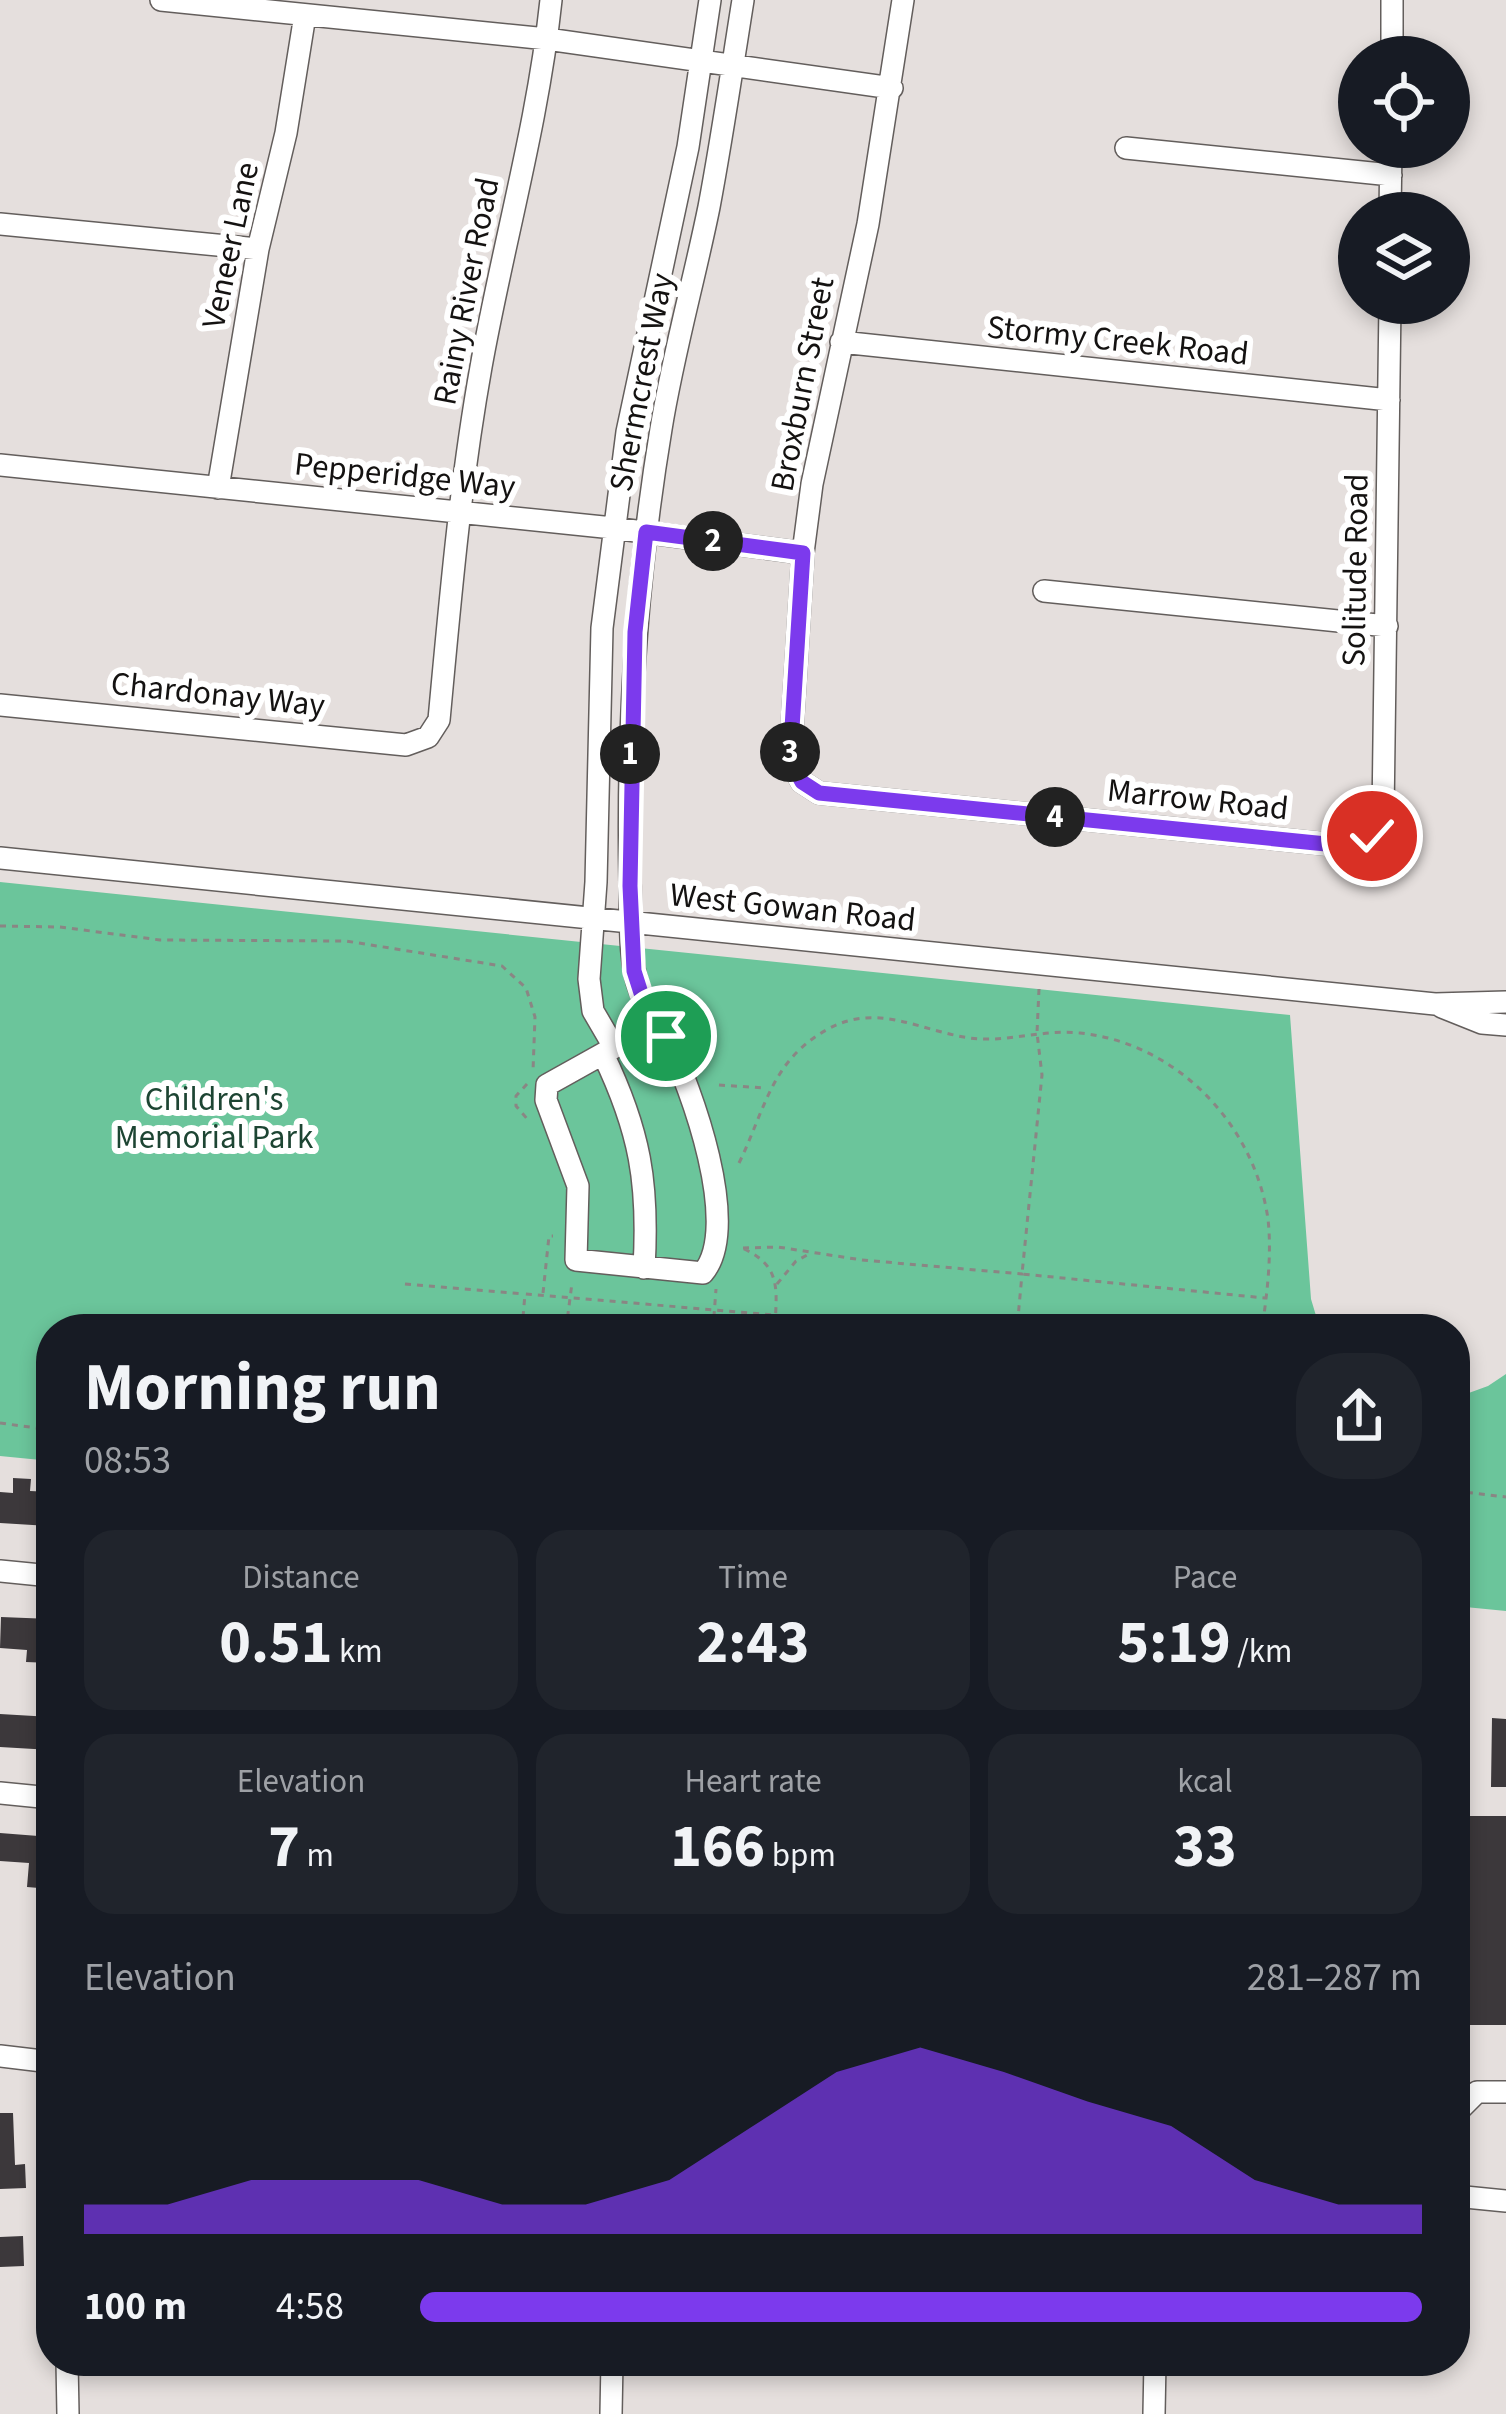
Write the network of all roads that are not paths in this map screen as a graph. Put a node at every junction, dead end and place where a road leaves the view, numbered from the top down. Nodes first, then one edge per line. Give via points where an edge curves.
1 (161, 0) edge
2 (551, 0) edge
3 (710, 0) edge
4 (742, 0) edge
5 (903, 0) edge
6 (1392, 0) edge
7 (304, 15) junction
8 (1392, 36) edge
9 (547, 39) junction
10 (703, 58) junction
11 (734, 63) junction
12 (892, 88) junction
13 (1126, 148) dead end
14 (1391, 168) edge
15 (1391, 175) junction
16 (1391, 192) edge
17 (0, 224) edge
18 (258, 249) junction
19 (1390, 324) edge
20 (841, 342) junction
21 (1389, 400) junction
22 (0, 465) edge
23 (218, 488) junction
24 (458, 512) junction
25 (613, 528) junction
26 (646, 532) junction
27 (803, 553) junction
28 (1044, 591) dead end
29 (1387, 626) junction
30 (0, 705) edge
31 (428, 737) joint
32 (802, 782) joint
33 (1372, 836) joint
34 (0, 858) edge
35 (594, 919) junction
36 (632, 924) junction
37 (1506, 1002) edge
38 (1436, 1004) junction
39 (658, 1023) junction
40 (1506, 1025) edge
41 (608, 1050) junction
42 (644, 1268) junction
43 (0, 1570) edge
44 (36, 1574) edge
45 (0, 1793) edge
46 (36, 1797) edge
47 (0, 2056) edge
48 (36, 2060) edge
49 (1506, 2092) edge
50 (1470, 2100) edge
51 (1470, 2197) edge
52 (1506, 2201) edge
53 (67, 2376) edge
54 (612, 2376) edge
55 (1155, 2376) edge
56 (68, 2414) edge
57 (611, 2414) edge
58 (1154, 2414) edge

1 - 7 street
2 - 9 street, Rainy River Road
3 - 10 street, Shermcrest Way
4 - 11 street, Shermcrest Way
5 - 12 street, Broxburn Street
6 - 8 street
7 - 9 street
7 - 18 street, Veneer Lane
9 - 10 street
9 - 24 street, Rainy River Road
10 - 11 street
10 - 25 street, Shermcrest Way
11 - 12 street
11 - 26 street, Shermcrest Way
12 - 20 street, Broxburn Street
13 - 15 street
14 - 15 street
15 - 16 street
17 - 18 street
18 - 23 street, Veneer Lane
19 - 21 street, Solitude Road
20 - 21 street, Stormy Creek Road
20 - 27 street, Broxburn Street
21 - 29 street, Solitude Road
22 - 23 street, Pepperidge Way
23 - 24 street, Pepperidge Way
24 - 25 street, Pepperidge Way
24 - 31 street, Rainy River Road via 439,720
25 - 26 street, Pepperidge Way
25 - 35 street, Shermcrest Way
26 - 27 street, Pepperidge Way
26 - 36 street, Shermcrest Way via 630,744
27 - 32 street, Broxburn Street via 790,760
28 - 29 street
29 - 33 street, Solitude Road via 1384,814
30 - 31 street, Chardonay Way via 406,745
32 - 33 street, Marrow Road via 819,793 1356,847
34 - 35 street, West Gowan Road
35 - 36 street, West Gowan Road
35 - 41 street, Shermcrest Way via 590,998
36 - 38 street, West Gowan Road
36 - 39 street, Shermcrest Way via 634,971
37 - 38 street, West Gowan Road
38 - 40 street, West Gowan Road
39 - 41 street
39 - 42 street, Shermcrest Way via 709,1150 715,1251 703,1273
41 - 42 street, Shermcrest Way via 644,1173
41 - 42 street via 548,1085 546,1100 578,1186 576,1260
43 - 44 street
45 - 46 street
47 - 48 street
49 - 50 street
51 - 52 street
53 - 56 street
54 - 57 street
55 - 58 street

